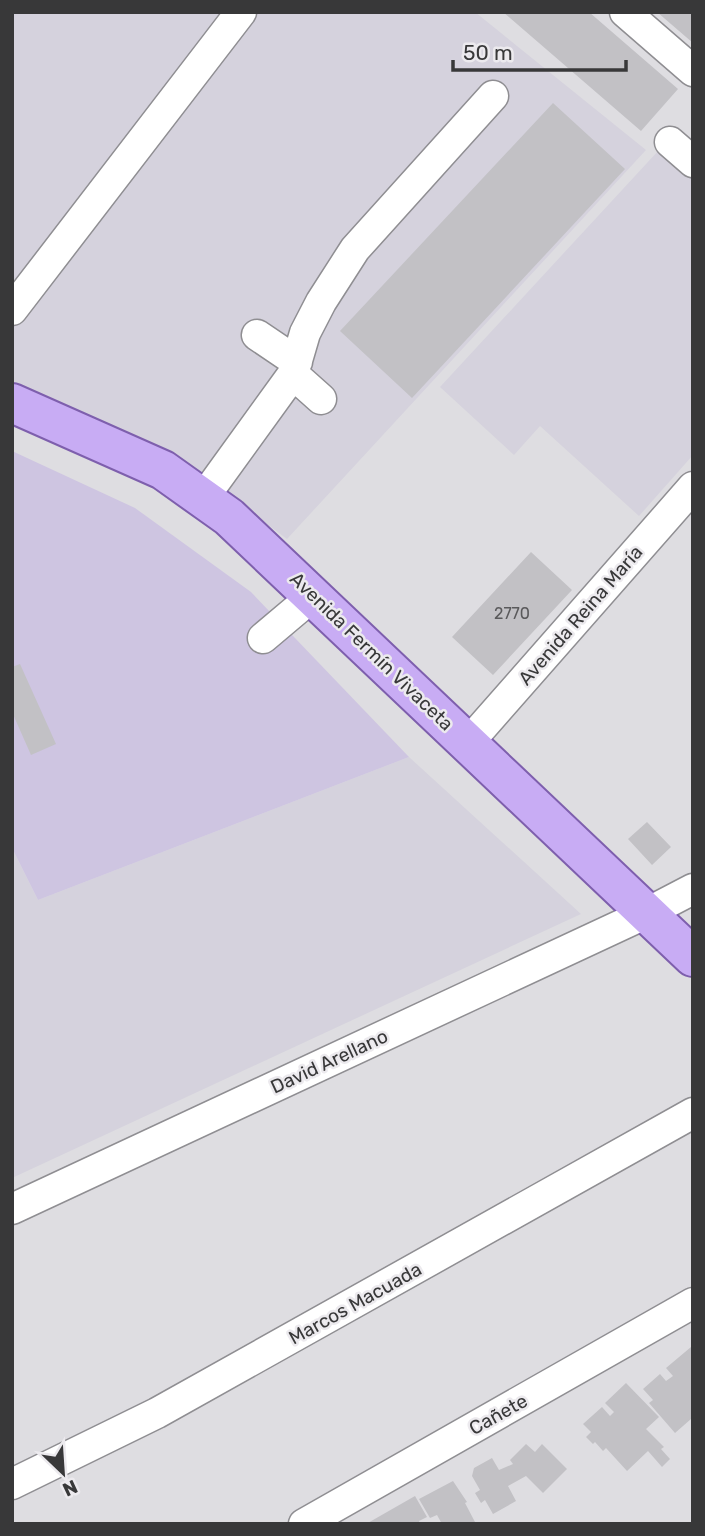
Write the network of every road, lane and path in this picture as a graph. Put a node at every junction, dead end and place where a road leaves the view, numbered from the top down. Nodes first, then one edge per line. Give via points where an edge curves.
1 (242, 12) edge
2 (625, 12) edge
3 (693, 71) edge
4 (493, 96) dead end
5 (670, 142) dead end
6 (693, 162) edge
7 (12, 310) edge
8 (257, 335) dead end
9 (295, 368) junction
10 (321, 399) dead end
11 (12, 403) edge
12 (693, 487) edge
13 (204, 497) junction
14 (314, 595) junction
15 (262, 638) dead end
16 (468, 743) junction
17 (693, 888) edge
18 (647, 913) junction
19 (693, 957) edge
20 (693, 1113) edge
21 (12, 1209) edge
22 (693, 1303) edge
23 (12, 1484) edge
24 (339, 1515) edge
25 (304, 1524) edge

1 - 7 street
2 - 3 street
4 - 9 street via 355,249 305,333
5 - 6 street
8 - 9 street
9 - 10 street
9 - 13 street
11 - 13 main road, Avenida Fermín Vivaceta via 151,464
12 - 16 street, Avenida Reina María
13 - 14 main road, Avenida Fermín Vivaceta
14 - 15 street
14 - 16 main road, Avenida Fermín Vivaceta
16 - 18 main road, Avenida Fermín Vivaceta
17 - 18 street, David Arellano
18 - 19 main road, Avenida Fermín Vivaceta
18 - 21 street, David Arellano
20 - 23 street, Marcos Macuada via 158,1413
22 - 24 street, Cañete
24 - 25 street, Cañete

